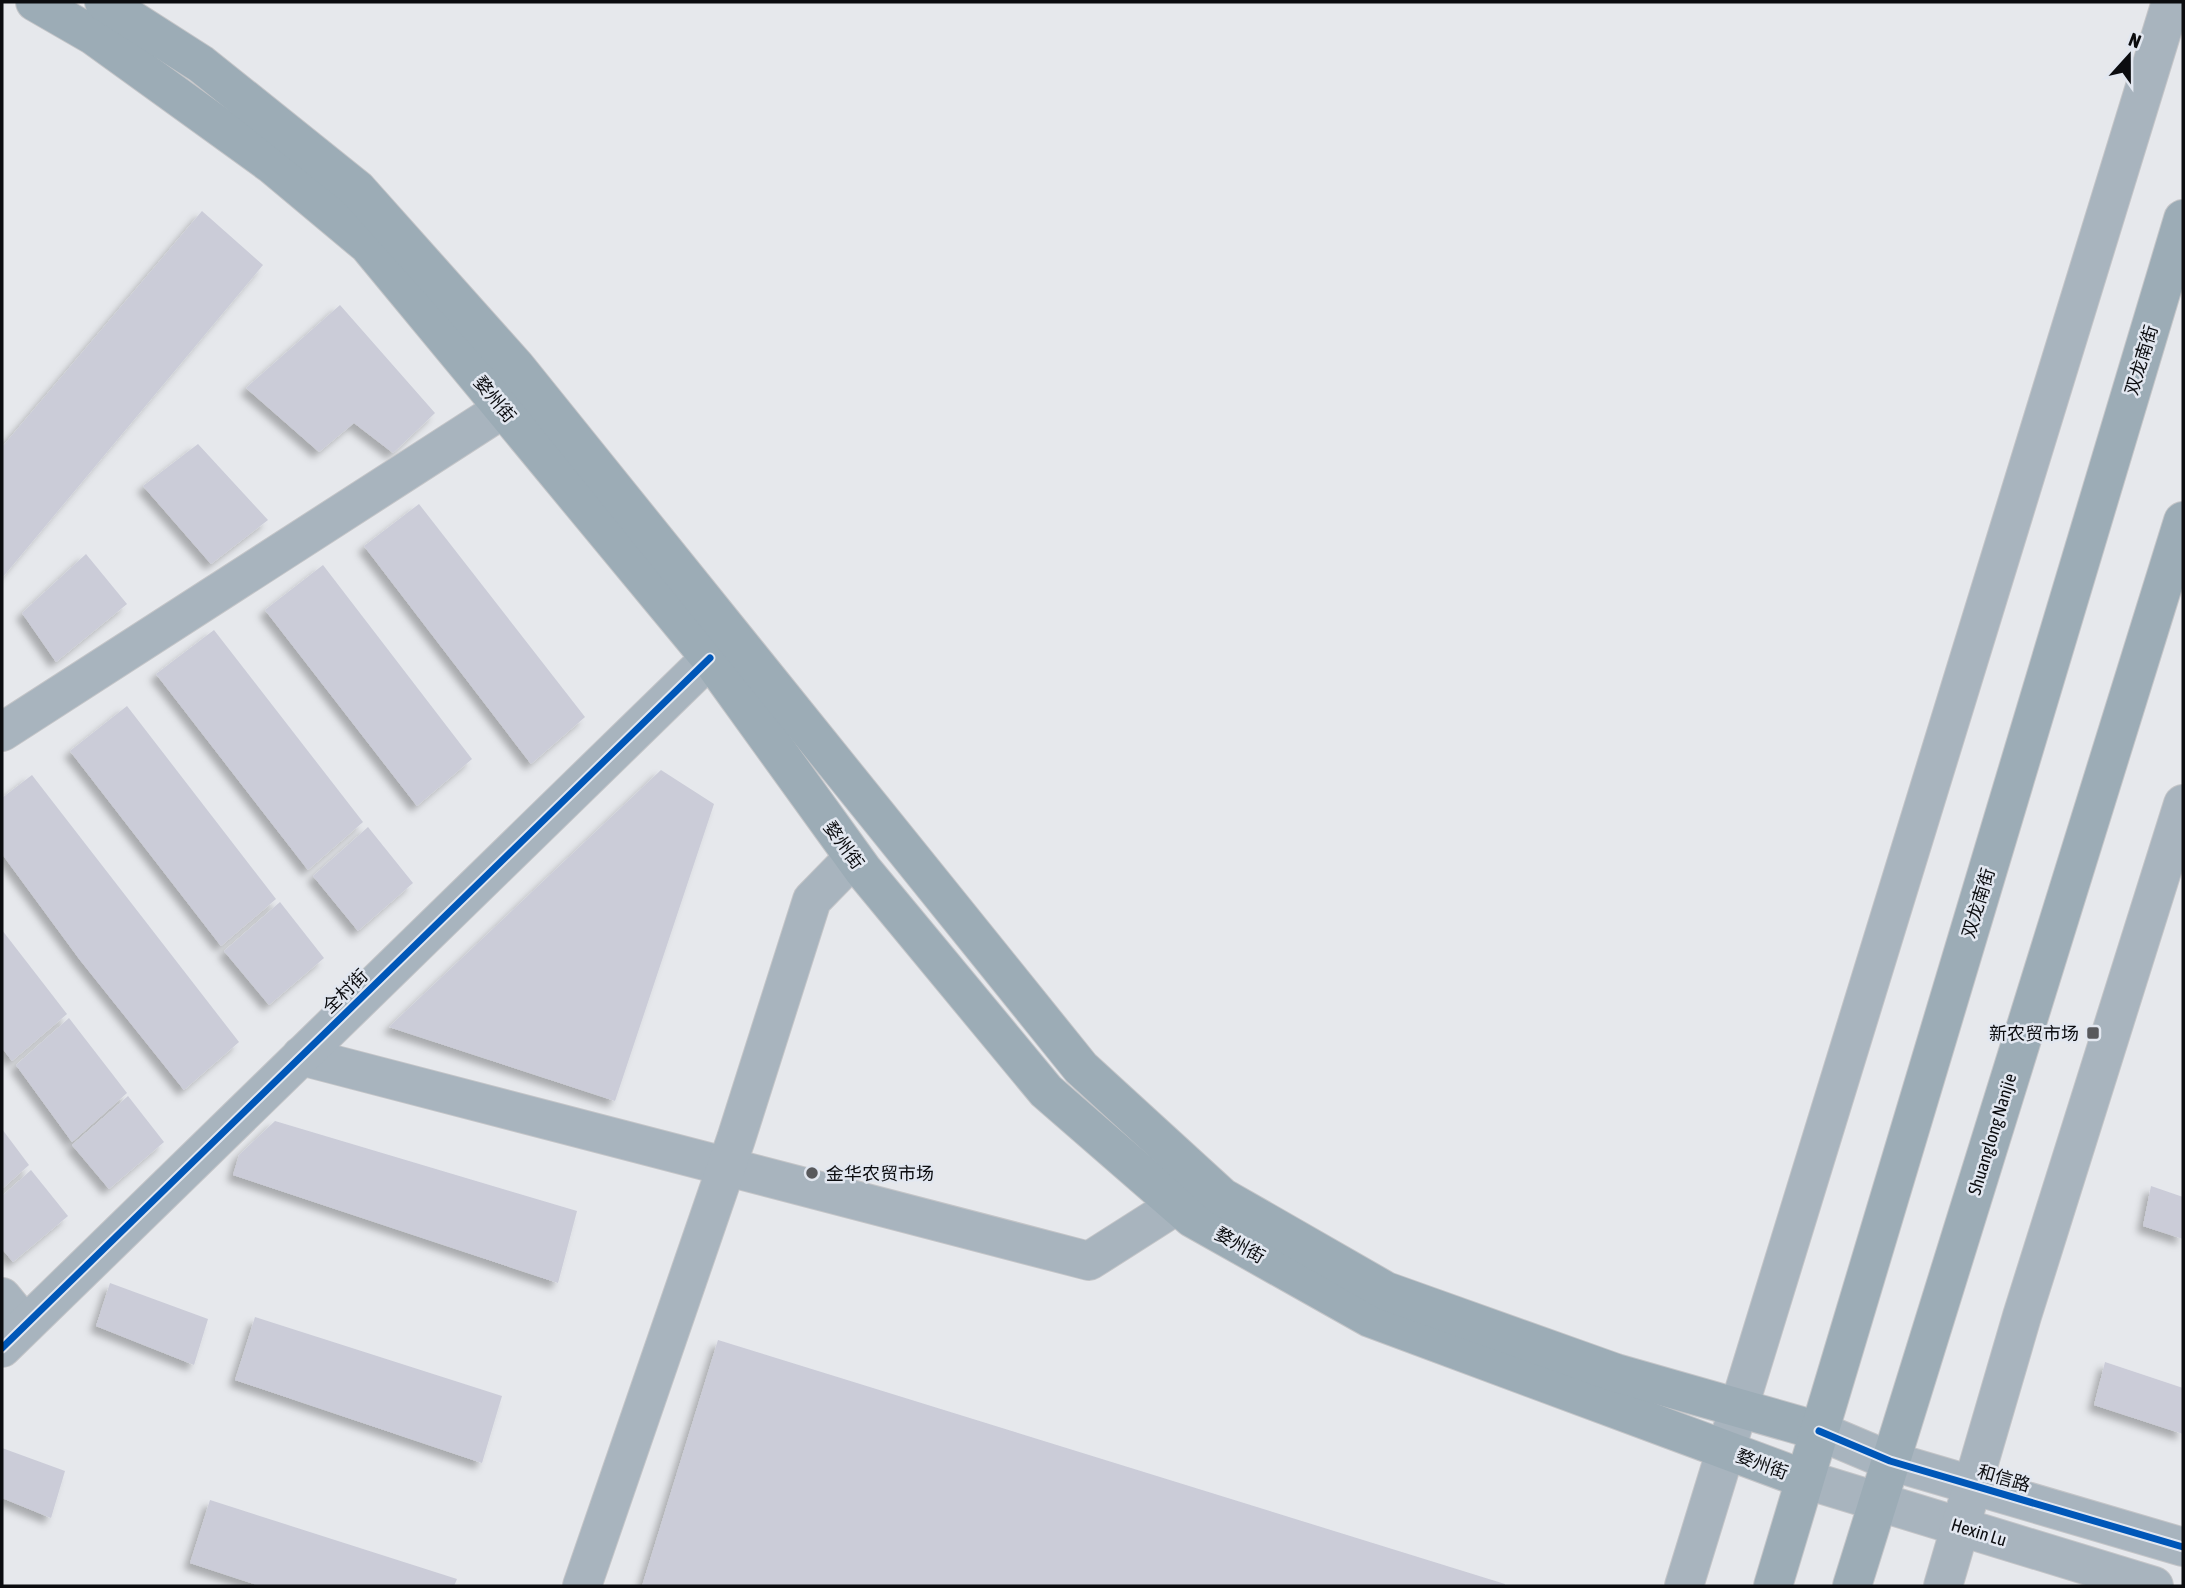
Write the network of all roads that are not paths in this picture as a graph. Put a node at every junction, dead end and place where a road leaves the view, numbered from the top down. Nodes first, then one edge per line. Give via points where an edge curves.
1 (35, 2) edge
2 (104, 2) edge
3 (2171, 2) edge
4 (2183, 219) edge
5 (503, 409) junction
6 (2183, 521) edge
7 (710, 657) junction
8 (2, 732) edge
9 (2183, 804) edge
10 (853, 858) junction
11 (301, 1056) junction
12 (727, 1165) junction
13 (1177, 1205) junction
14 (9, 1323) edge
15 (1739, 1408) junction
16 (1819, 1431) junction
17 (1726, 1451) junction
18 (1890, 1461) junction
19 (1804, 1479) junction
20 (1973, 1485) junction
21 (1877, 1501) junction
22 (1961, 1526) junction
23 (2183, 1547) edge
24 (582, 1586) edge
25 (1684, 1586) edge
26 (1773, 1586) edge
27 (1852, 1586) edge
28 (1943, 1586) edge
29 (2154, 1586) edge

1 - 5 main road, 婺州街 via 94,36 260,156 368,245
2 - 15 main road, 婺州街 via 201,64 357,189 516,367 1082,1068 1222,1197 1386,1291 1616,1373
3 - 15 street
4 - 16 main road, 双龙南街
5 - 7 main road, 婺州街
5 - 8 street
6 - 18 main road, Shuanglong Nanjie
7 - 10 main road, 婺州街
7 - 11 street, 全村街
9 - 20 street
10 - 12 street via 812,900
10 - 13 main road, 婺州街 via 1046,1091
11 - 12 street
11 - 14 street, 全村街
12 - 13 street via 1089,1261
12 - 24 street
13 - 17 main road, 婺州街 via 1192,1218 1370,1318
15 - 16 main road, 婺州街
15 - 17 street
16 - 18 street, 和信路
16 - 19 main road, 双龙南街
17 - 19 main road, 婺州街
17 - 25 street
18 - 20 street, 和信路
18 - 21 main road, Shuanglong Nanjie
19 - 21 street, Hexin Lu
19 - 26 main road, 双龙南街
20 - 22 street
20 - 23 street, 和信路
21 - 22 street, Hexin Lu
21 - 27 main road, Shuanglong Nanjie
22 - 28 street
22 - 29 street, Hexin Lu

